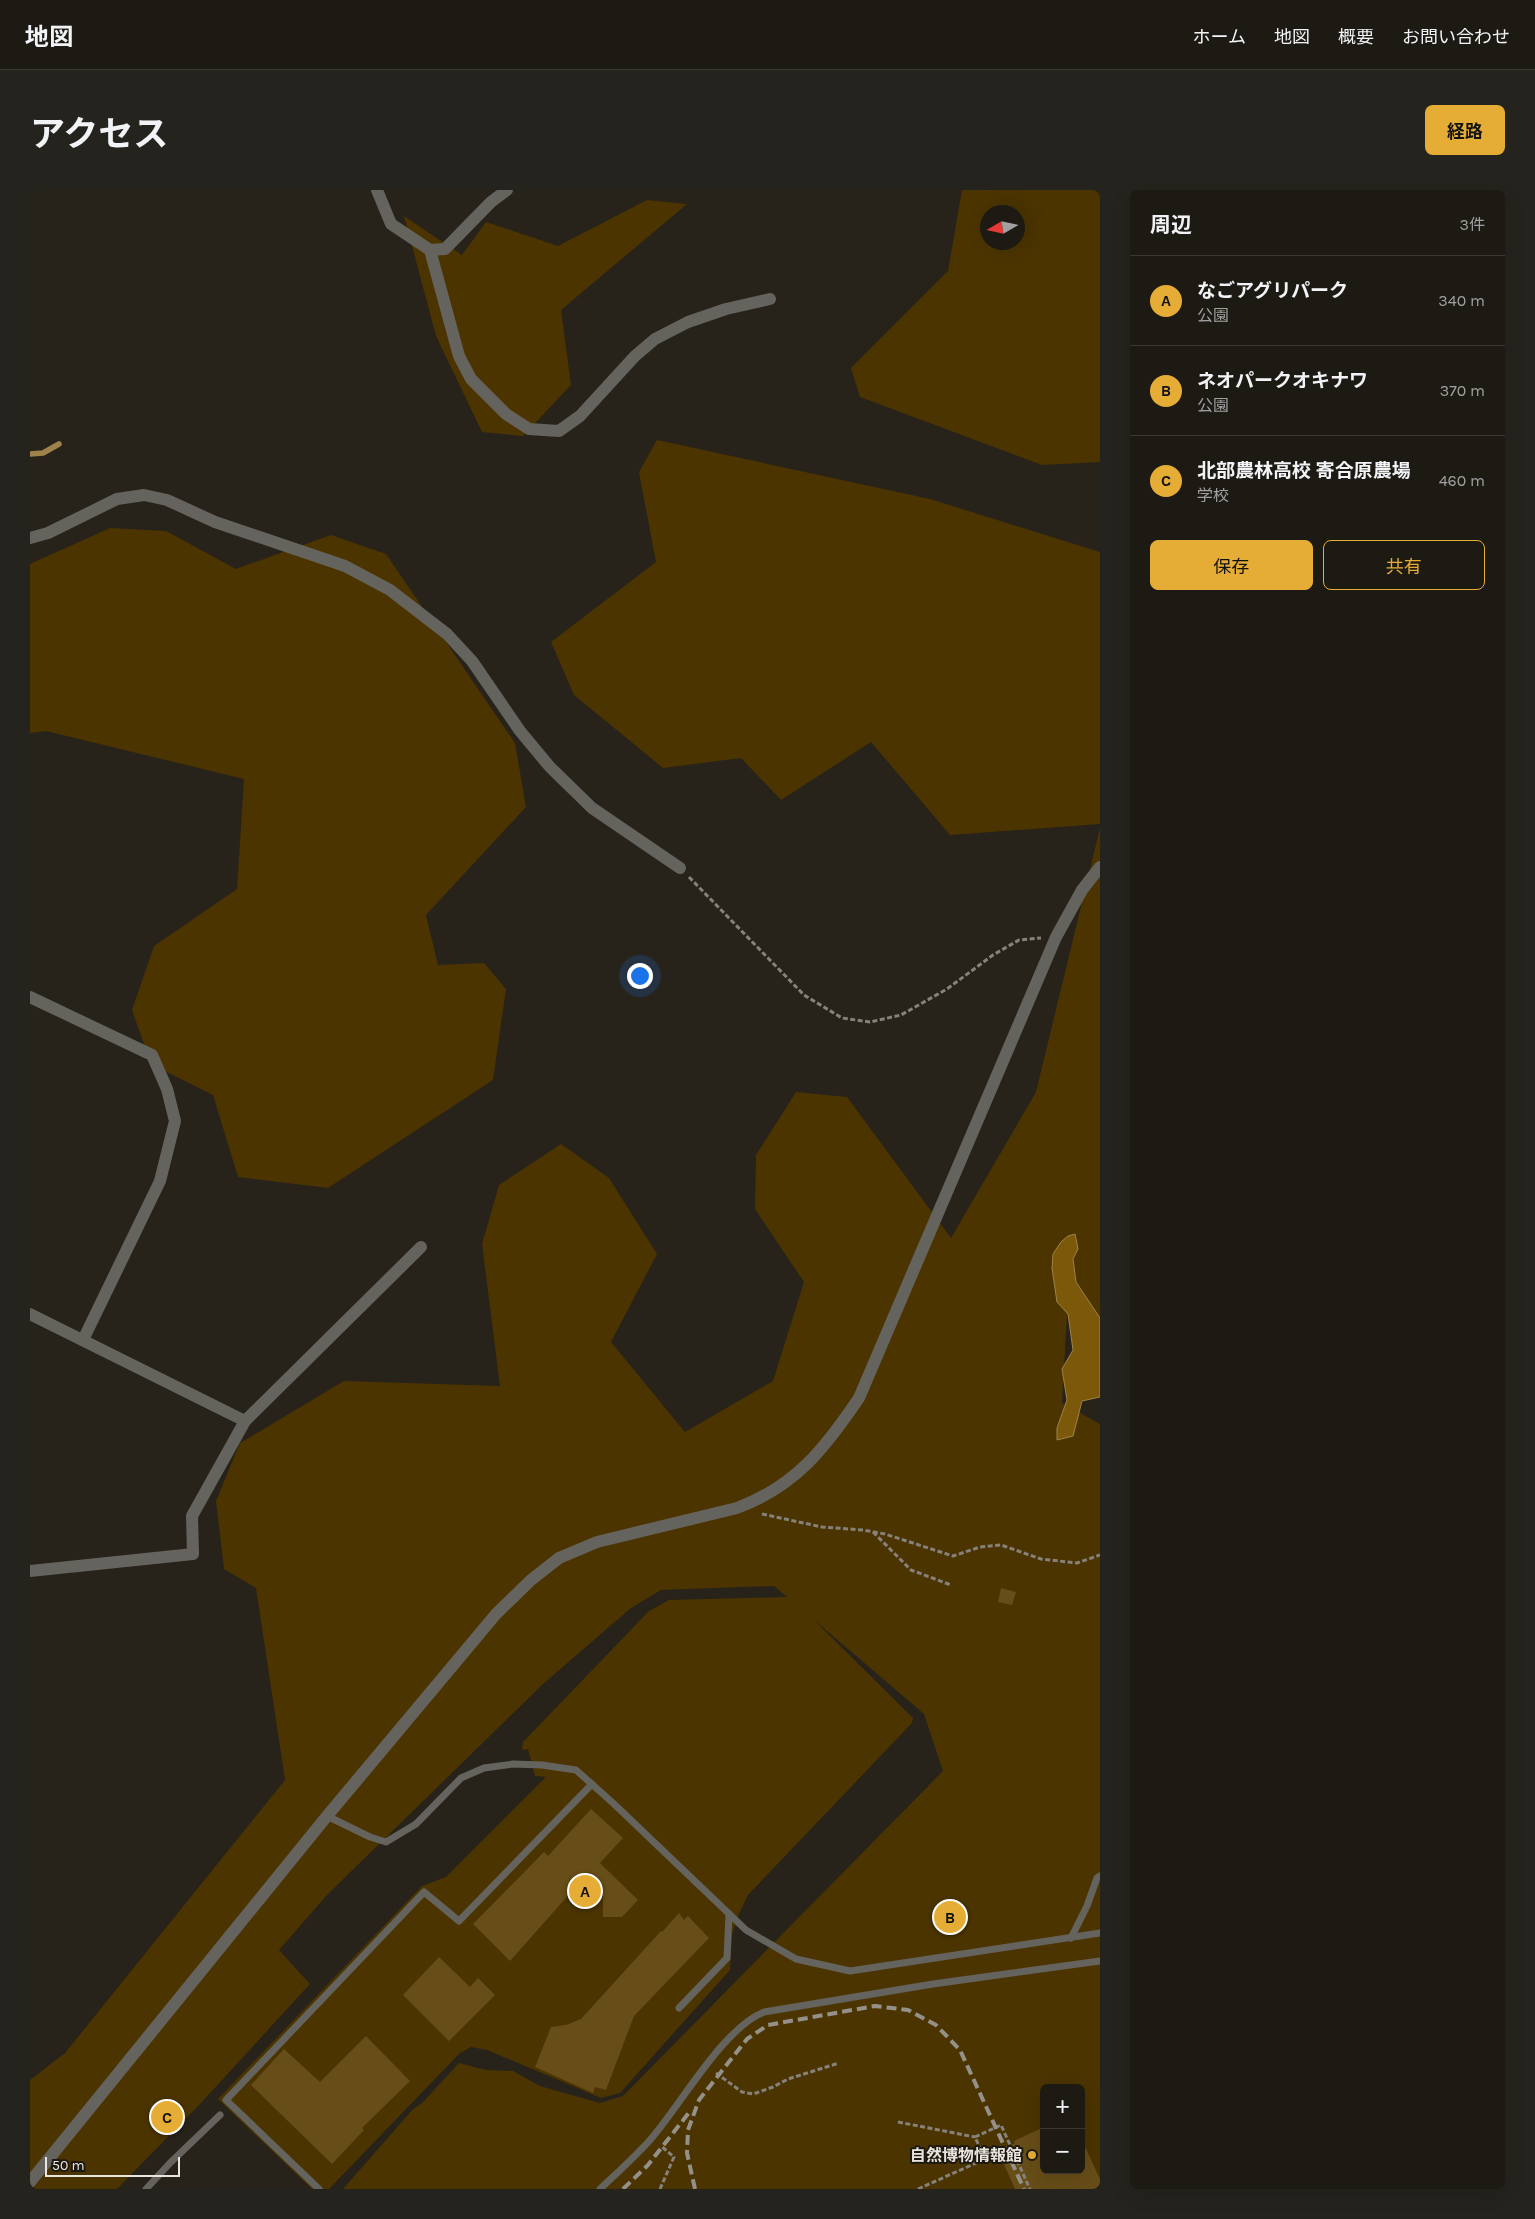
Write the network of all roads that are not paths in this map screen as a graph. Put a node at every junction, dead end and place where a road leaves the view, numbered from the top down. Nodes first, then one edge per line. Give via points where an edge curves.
1 (377, 190) edge
2 (507, 190) edge
3 (430, 250) junction
4 (770, 298) dead end
5 (30, 538) edge
6 (1100, 867) edge
7 (680, 868) road end
8 (30, 997) edge
9 (422, 1247) dead end
10 (30, 1314) edge
11 (83, 1340) junction
12 (245, 1421) junction
13 (30, 1571) edge
14 (592, 1784) junction
15 (327, 1816) junction
16 (1100, 1876) edge
17 (729, 1914) junction
18 (1100, 1933) edge
19 (1071, 1938) junction
20 (1100, 1961) edge
21 (679, 2008) dead end
22 (220, 2115) dead end
23 (30, 2182) edge
24 (146, 2189) edge
25 (318, 2189) edge
26 (600, 2189) edge

1 - 3 street via 391,224
2 - 3 street via 445,249
3 - 4 street via 459,356 471,378 506,414 529,429 558,431 566,426 580,416 655,339 688,322
5 - 7 street via 48,533 117,500 144,495 167,500 215,522 346,566 390,590 446,634 472,661 520,731 550,767 592,808
6 - 15 street via 1082,890 1056,937 859,1398 834,1434 808,1465 780,1488 757,1500 737,1508 597,1542 559,1558 496,1614
8 - 11 street via 152,1055 167,1089 175,1121 160,1181
9 - 12 street
10 - 11 street
11 - 12 street
12 - 13 street via 192,1516 193,1554
14 - 15 lane via 576,1770 542,1764 484,1768 461,1778 416,1824 386,1842
14 - 17 lane
14 - 25 lane via 459,1920 424,1892 226,2100
15 - 23 street
16 - 19 lane
17 - 19 lane via 746,1930 796,1959 850,1971
17 - 21 lane via 727,1958
18 - 19 lane
20 - 26 lane via 933,1984 764,2012 752,2017 733,2033 650,2140
22 - 24 lane

